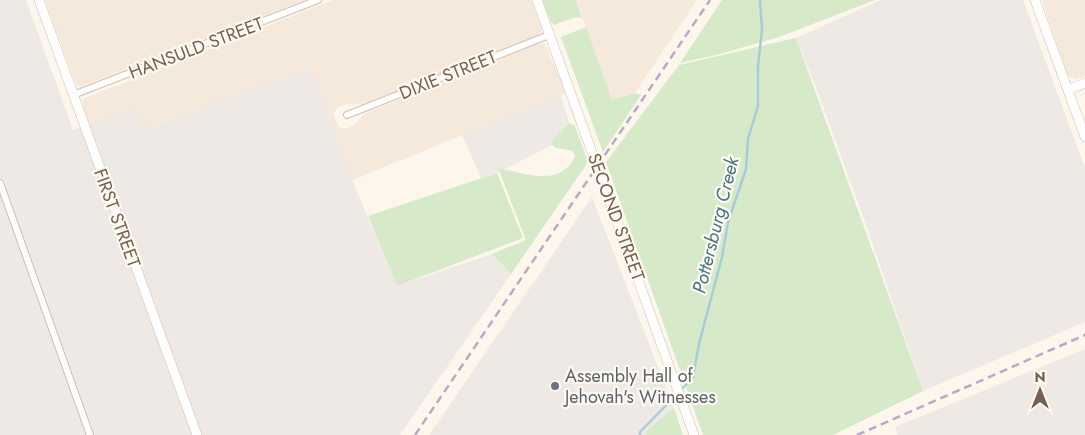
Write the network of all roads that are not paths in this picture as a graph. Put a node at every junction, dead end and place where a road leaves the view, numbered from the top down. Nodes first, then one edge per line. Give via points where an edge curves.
1 (39, 0) edge
2 (318, 0) edge
3 (537, 0) edge
4 (1035, 0) edge
5 (549, 35) junction
6 (1085, 84) edge
7 (1068, 90) junction
8 (73, 96) junction
9 (347, 115) dead end
10 (1085, 136) edge
11 (0, 183) edge
12 (90, 435) edge
13 (197, 435) edge
14 (694, 435) edge

1 - 8 street, FIRST STREET
2 - 8 street, HANSULD STREET
3 - 5 street, SECOND STREET
4 - 7 street
5 - 9 street, DIXIE STREET
5 - 14 street, SECOND STREET
6 - 7 street
7 - 10 street
8 - 13 street, FIRST STREET
11 - 12 street

